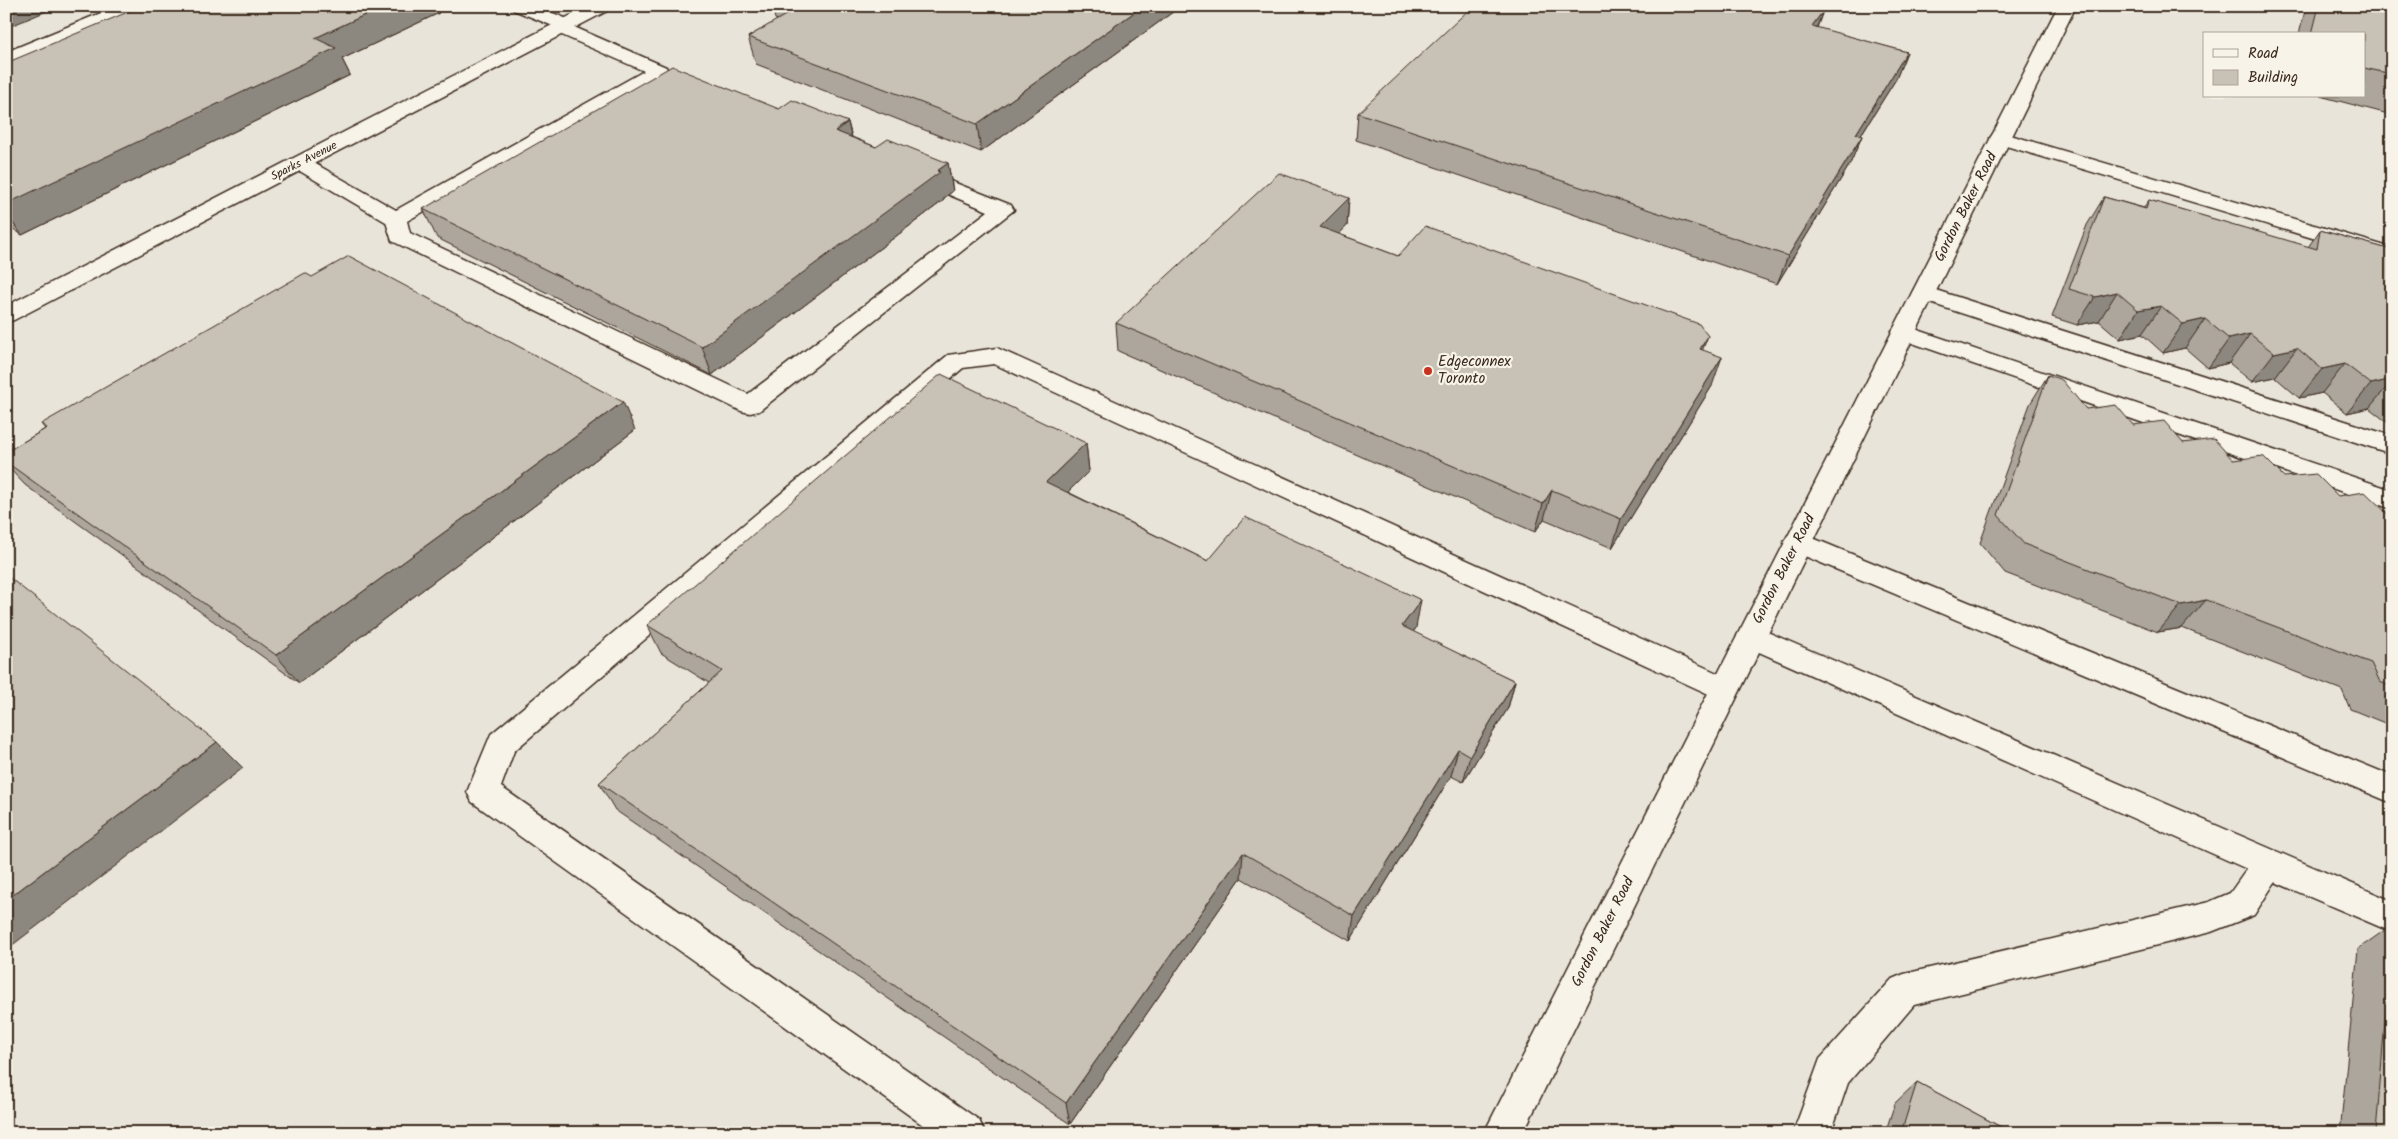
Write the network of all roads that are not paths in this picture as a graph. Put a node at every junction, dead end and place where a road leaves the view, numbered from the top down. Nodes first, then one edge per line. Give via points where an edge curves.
1 (134, 6) edge
2 (520, 6) edge
3 (603, 6) edge
4 (2066, 6) edge
5 (563, 27) junction
6 (6, 59) edge
7 (2000, 138) junction
8 (300, 163) junction
9 (902, 168) edge
10 (396, 220) junction
11 (2392, 255) edge
12 (1923, 293) junction
13 (6, 315) edge
14 (1903, 332) junction
15 (2392, 446) edge
16 (2392, 500) edge
17 (1798, 542) junction
18 (1751, 636) junction
19 (1725, 689) junction
20 (2392, 790) edge
21 (2269, 864) junction
22 (2392, 917) edge
23 (966, 1133) edge
24 (1502, 1133) edge
25 (1812, 1133) edge

1 - 6 street
2 - 5 street
3 - 5 street, Sparks Avenue
4 - 7 street, Gordon Baker Road
5 - 8 street, Sparks Avenue
5 - 10 street via 667,73
7 - 11 street
7 - 12 street, Gordon Baker Road
8 - 10 street
8 - 13 street, Sparks Avenue
9 - 10 street via 1003,210 750,405 400,236
12 - 14 street, Gordon Baker Road
12 - 15 street
14 - 16 street
14 - 17 street, Gordon Baker Road
17 - 18 street, Gordon Baker Road
17 - 20 street
18 - 19 street, Gordon Baker Road
18 - 21 street
19 - 23 street via 997,356 956,361 502,742 483,792
19 - 24 street, Gordon Baker Road
21 - 22 street
21 - 25 street via 2242,904 2211,917 1904,991 1833,1072

